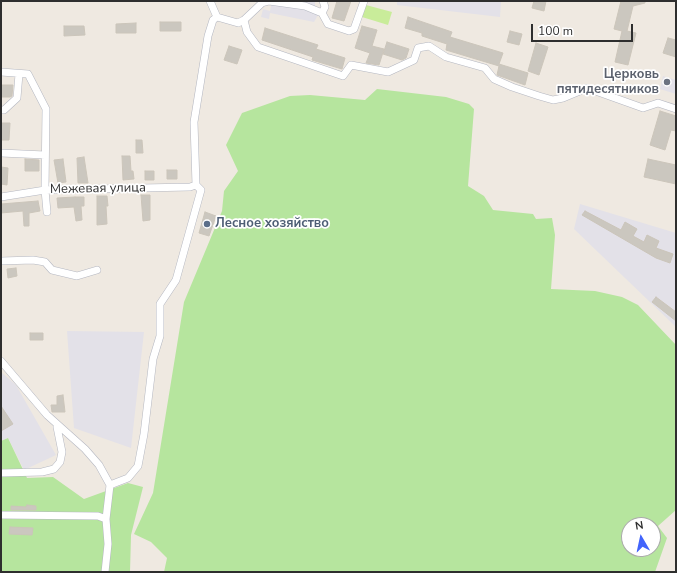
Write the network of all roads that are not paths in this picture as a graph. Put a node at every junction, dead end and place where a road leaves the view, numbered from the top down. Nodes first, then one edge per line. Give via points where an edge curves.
1 (210, 1) edge
2 (323, 1) edge
3 (364, 1) edge
4 (322, 13) junction
5 (217, 17) junction
6 (244, 20) junction
7 (1, 72) edge
8 (19, 74) junction
9 (676, 109) edge
10 (1, 110) edge
11 (1, 153) edge
12 (46, 156) junction
13 (196, 185) junction
14 (45, 190) junction
15 (1, 196) edge
16 (47, 212) dead end
17 (1, 261) edge
18 (97, 270) dead end
19 (1, 361) edge
20 (4, 371) edge
21 (58, 427) junction
22 (1, 473) edge
23 (110, 485) junction
24 (1, 515) edge
25 (106, 519) junction
26 (105, 572) edge

1 - 5 street
2 - 4 street
3 - 4 street via 354,29 349,31 328,24
4 - 6 street via 305,6 269,1 262,3
5 - 6 street via 238,22
5 - 13 street via 213,20 208,36 194,122
6 - 9 street via 247,32 258,47 343,76 351,65 388,72 414,60 418,48 429,46 446,56 485,68 494,79 512,87 553,100 588,88 643,108 658,103
7 - 8 street
8 - 10 street via 17,98
8 - 12 street via 28,74 46,109
11 - 12 street
12 - 14 street
13 - 14 street, Межевая улица
13 - 23 street via 201,190 176,280 160,304 160,336 153,359 144,439 138,466 128,478
14 - 15 street, Межевая улица
14 - 16 street
17 - 18 street via 45,262 52,270 77,276
19 - 20 street
20 - 21 street
21 - 22 street via 62,452 60,462 54,469 42,472
21 - 23 street via 99,464
23 - 25 street
24 - 25 street via 98,516
25 - 26 street via 108,544

